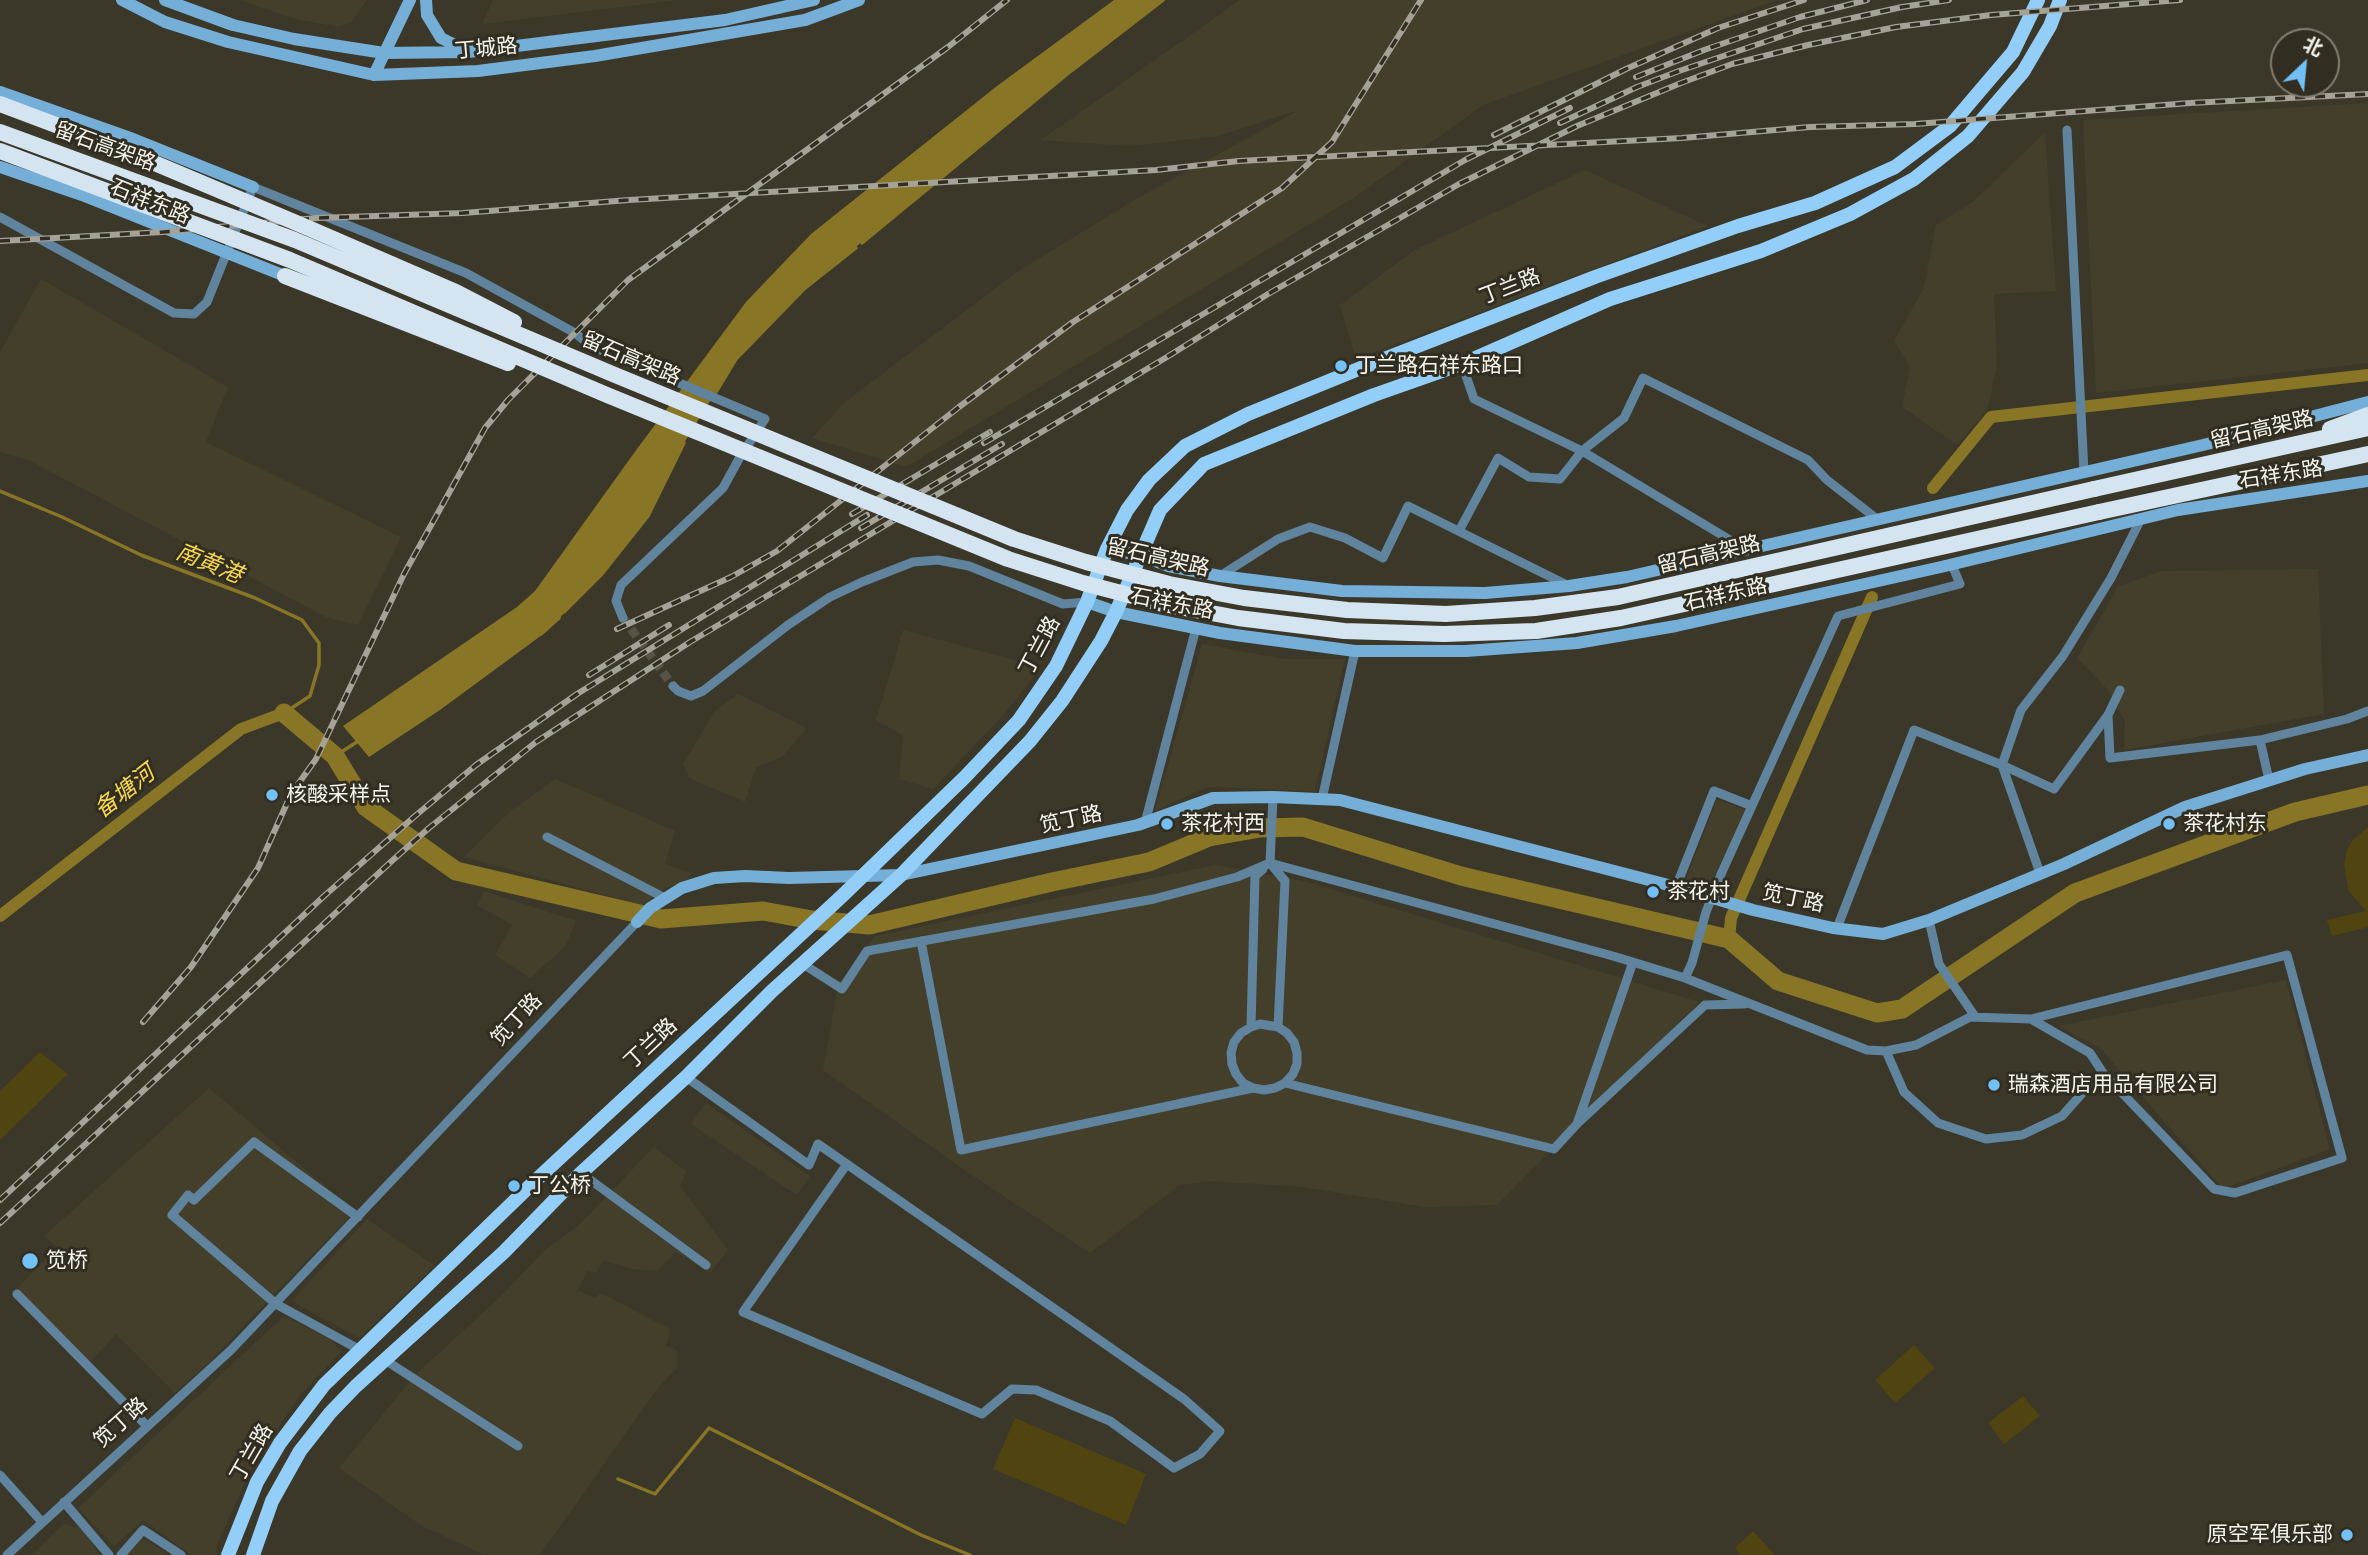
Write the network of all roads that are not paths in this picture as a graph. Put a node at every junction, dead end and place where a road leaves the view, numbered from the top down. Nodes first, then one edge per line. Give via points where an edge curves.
1 (122, 0) edge
2 (165, 0) edge
3 (410, 0) edge
4 (426, 0) edge
5 (814, 0) edge
6 (859, 0) edge
7 (2038, 0) edge
8 (2060, 0) edge
9 (468, 52) junction
10 (384, 53) junction
11 (374, 75) junction
12 (0, 92) edge
13 (0, 104) edge
14 (2067, 130) dead end
15 (0, 132) edge
16 (0, 151) edge
17 (0, 167) edge
18 (253, 187) junction
19 (0, 217) edge
20 (226, 254) junction
21 (285, 276) joint
22 (1462, 364) junction
23 (615, 375) junction
24 (607, 395) junction
25 (2368, 402) edge
26 (2368, 415) edge
27 (2368, 428) edge
28 (2292, 444) junction
29 (1582, 451) junction
30 (2368, 454) edge
31 (2368, 462) edge
32 (2308, 468) junction
33 (2084, 472) junction
34 (2368, 481) edge
35 (1877, 519) junction
36 (2141, 519) junction
37 (1459, 531) junction
38 (1107, 549) junction
39 (1745, 549) junction
40 (1139, 555) junction
41 (1952, 565) junction
42 (1220, 576) junction
43 (1569, 586) junction
44 (1087, 602) junction
45 (1116, 612) junction
46 (623, 618) tunnel mouth
47 (1196, 628) junction
48 (1355, 651) junction
49 (673, 686) tunnel mouth
50 (2120, 690) dead end
51 (2368, 711) edge
52 (2108, 715) junction
53 (2260, 740) junction
54 (2368, 755) edge
55 (2002, 765) junction
56 (2269, 780) junction
57 (1322, 799) junction
58 (1272, 804) junction
59 (1752, 806) junction
60 (1145, 823) junction
61 (547, 836) dead end
62 (1270, 863) junction
63 (2040, 873) junction
64 (901, 875) junction
65 (861, 876) junction
66 (1676, 887) junction
67 (665, 898) junction
68 (1712, 899) junction
69 (1929, 920) junction
70 (637, 922) joint
71 (1837, 928) junction
72 (921, 941) junction
73 (1633, 962) junction
74 (803, 964) junction
75 (1685, 978) junction
76 (1750, 1004) junction
77 (1970, 1017) junction
78 (2031, 1019) junction
79 (1251, 1027) junction
80 (1278, 1027) junction
81 (1886, 1051) junction
82 (2103, 1073) junction
83 (686, 1077) junction
84 (1285, 1083) junction
85 (1253, 1088) junction
86 (1577, 1124) junction
87 (847, 1164) junction
88 (581, 1173) junction
89 (358, 1217) junction
90 (706, 1265) dead end
91 (17, 1294) dead end
92 (276, 1304) junction
93 (362, 1351) junction
94 (385, 1360) junction
95 (147, 1426) junction
96 (517, 1446) dead end
97 (0, 1475) edge
98 (64, 1502) junction
99 (42, 1522) junction
100 (7, 1555) edge
101 (108, 1555) edge
102 (121, 1555) edge
103 (181, 1555) edge
104 (228, 1555) edge
105 (253, 1555) edge

1 - 11 main road, 丁城路 via 165,22 228,42
2 - 10 main road, 丁城路 via 233,25
3 - 10 main road
4 - 9 main road via 427,15 441,38
5 - 9 main road, 丁城路 via 725,20
6 - 11 main road, 丁城路 via 805,20 608,54 478,71
7 - 38 main road, 丁兰路 via 2013,52 1950,126 1895,167 1815,203 1595,277 1248,414 1185,446 1149,480 1126,510
8 - 22 main road, 丁兰路 via 2023,72 1968,136 1914,178 1850,215 1761,251 1610,299
9 - 10 main road, 丁城路
10 - 11 main road
12 - 18 main road
13 - 23 highway, bridge via 133,154 456,292
14 - 33 street
15 - 23 highway, 留石高架路, bridge via 295,240
16 - 24 highway, 留石高架路, bridge via 290,260
17 - 20 main road, 石祥东路
18 - 20 street
18 - 46 street via 466,273 575,332 591,346 765,419 723,488 621,585 616,601
19 - 20 street via 174,313 194,314 207,302
20 - 21 main road, 石祥东路
21 - 24 highway, bridge via 495,359
22 - 29 street via 1474,399
22 - 40 main road, 丁兰路 via 1204,464 1160,510
23 - 28 highway, 留石高架路, bridge via 1014,539 1169,584 1347,610 1446,614 1618,597
24 - 32 highway, 留石高架路, bridge via 1009,559 1083,583 1238,618 1344,631 1536,631 1621,618
25 - 33 main road, 石祥东路
26 - 28 highway
27 - 28 highway, 留石高架路
29 - 35 street via 1624,418 1643,378 1808,460
29 - 37 street via 1560,479 1530,477 1498,458
29 - 39 street
30 - 32 highway, 留石高架路
31 - 32 highway
33 - 35 main road, 石祥东路
34 - 36 main road, 石祥东路
35 - 39 main road, 石祥东路
36 - 41 main road, 石祥东路
36 - 55 street via 2063,656 2021,710
37 - 42 street via 1408,506 1383,558 1345,538 1310,527 1278,539
37 - 43 street
38 - 40 main road, 石祥东路
38 - 44 main road, 丁兰路
39 - 43 main road, 石祥东路
40 - 42 main road, 石祥东路
40 - 45 main road, 丁兰路
41 - 48 main road, 石祥东路 via 1676,626 1577,643 1466,651
41 - 59 street via 1960,584 1838,616
42 - 43 main road, 石祥东路 via 1402,593
44 - 45 main road, 石祥东路
44 - 49 street via 1063,604 969,566 938,560 913,562 830,597 704,691 691,696
44 - 65 main road, 丁兰路 via 1056,666 1019,720
45 - 47 main road, 石祥东路
45 - 64 main road, 丁兰路 via 1062,701 1030,741
47 - 48 main road, 石祥东路
47 - 60 street
48 - 57 street
50 - 52 street
51 - 53 street
52 - 53 street via 2110,758
52 - 55 street via 2054,789
53 - 56 street
54 - 56 main road, 笕丁路
55 - 63 street
55 - 71 street via 1914,730
56 - 63 main road, 笕丁路 via 2185,807
57 - 58 main road, 笕丁路
57 - 66 main road, 笕丁路
58 - 60 main road, 笕丁路 via 1213,798
58 - 62 street
59 - 66 street via 1714,791
59 - 68 street
60 - 64 main road, 笕丁路
61 - 67 street
62 - 72 street via 1237,877 1154,899
62 - 73 street
62 - 79 street via 1255,876
62 - 80 street via 1285,881
63 - 69 main road, 笕丁路
64 - 65 main road, 笕丁路
64 - 74 main road, 丁兰路
65 - 67 main road, 笕丁路 via 714,878
65 - 93 main road, 丁兰路 via 528,1188
66 - 68 main road, 笕丁路
67 - 70 main road, 笕丁路
68 - 71 main road, 笕丁路
68 - 75 street
69 - 71 main road, 笕丁路 via 1883,934
69 - 77 street via 1939,964 1974,1015
70 - 89 street, 笕丁路
72 - 74 street via 867,951 842,989
72 - 85 street via 961,1150
73 - 75 street
73 - 86 street
74 - 83 main road, 丁兰路
75 - 76 street
76 - 81 street via 1867,1050
76 - 86 street via 1705,1006
77 - 78 street
77 - 81 street via 1916,1045
78 - 82 street via 2090,1053
78 - 82 street via 2287,955 2342,1158 2235,1193 2214,1189
79 - 80 street
79 - 85 street via 1234,1042 1231,1053 1236,1074
80 - 84 street via 1294,1042 1297,1053 1297,1064
81 - 82 street via 1904,1092 1938,1123 1986,1139 2022,1135 2062,1116
83 - 87 street via 809,1165 818,1144
83 - 88 main road, 丁兰路
84 - 85 street via 1264,1090
84 - 86 street via 1555,1149
87 - 87 street via 1184,1399 1220,1431 1200,1454 1174,1468 1110,1421 1036,1390 1012,1388 982,1414 743,1312
88 - 90 street
88 - 94 main road, 丁兰路 via 504,1252
89 - 92 street, 笕丁路
89 - 92 street via 254,1142 194,1200 188,1195 172,1215
91 - 95 street
92 - 93 street
92 - 95 street, 笕丁路
93 - 104 main road, 丁兰路 via 324,1385 280,1443 257,1482
94 - 96 street
94 - 105 main road, 丁兰路 via 330,1413 300,1451 272,1501
95 - 98 street, 笕丁路
97 - 99 street
98 - 99 street, 笕丁路
98 - 101 street
99 - 100 street, 笕丁路
102 - 103 street via 143,1530

